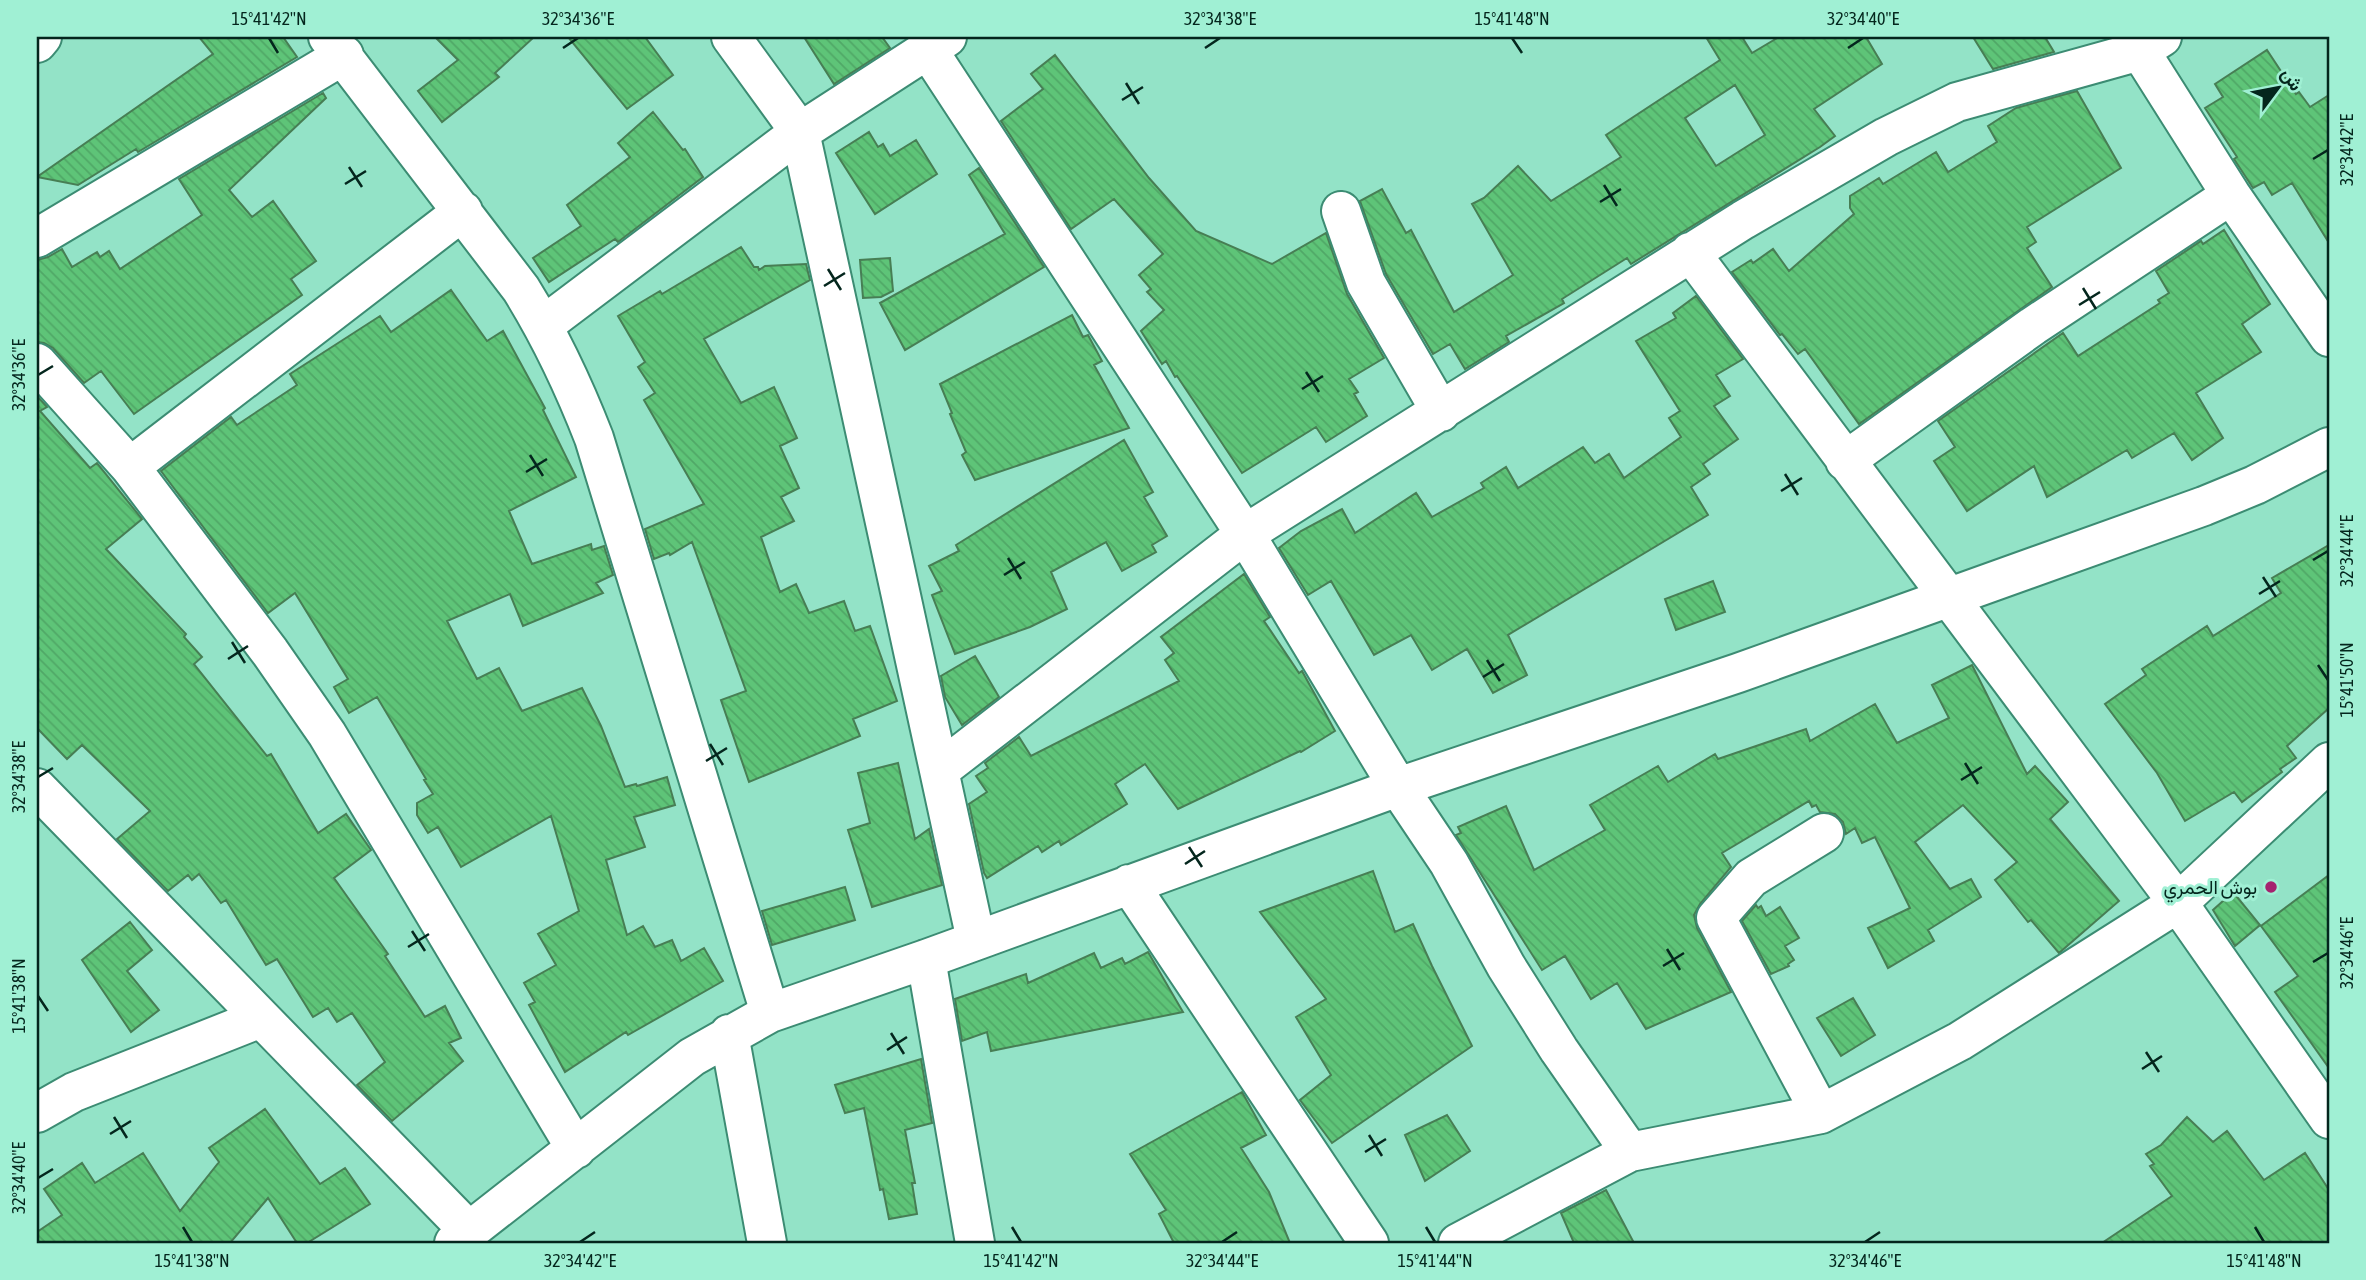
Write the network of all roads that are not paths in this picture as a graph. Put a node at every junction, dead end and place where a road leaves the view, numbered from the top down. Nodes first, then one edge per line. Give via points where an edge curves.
1 (42, 37) edge
2 (731, 37) edge
3 (37, 43) edge
4 (937, 44) edge
5 (2151, 44) edge
6 (336, 46) edge
7 (800, 132) junction
8 (2231, 195) junction
9 (463, 211) junction
10 (1341, 211) dead end
11 (37, 238) edge
12 (1690, 253) junction
13 (544, 325) junction
14 (2329, 337) edge
15 (37, 363) edge
16 (1441, 412) junction
17 (2329, 447) edge
18 (1845, 461) junction
19 (130, 467) junction
20 (1245, 534) junction
21 (1949, 597) junction
22 (2329, 762) edge
23 (940, 770) junction
24 (1398, 787) junction
25 (37, 788) edge
26 (1824, 832) dead end
27 (1129, 884) junction
28 (2178, 903) junction
29 (976, 940) junction
30 (926, 959) junction
31 (770, 1013) junction
32 (261, 1018) junction
33 (730, 1034) junction
34 (37, 1112) edge
35 (1821, 1114) junction
36 (2329, 1119) edge
37 (576, 1149) junction
38 (1630, 1152) junction
39 (461, 1237) edge
40 (767, 1243) edge
41 (975, 1243) edge
42 (1369, 1243) edge
43 (1458, 1243) edge

1 - 3 street
2 - 7 street
4 - 7 street
4 - 20 street
5 - 8 street
5 - 12 street via 1957,102 1886,137
6 - 9 street
6 - 11 street
7 - 13 street
7 - 23 street
8 - 14 street
8 - 18 street via 2033,326
9 - 13 street
9 - 19 street
10 - 16 street via 1366,283
12 - 16 street
12 - 18 street
13 - 31 street via 594,439
15 - 19 street
16 - 20 street
17 - 21 street via 2204,506
18 - 21 street
19 - 37 street via 271,652 327,734
20 - 23 street
20 - 24 street
21 - 24 street
21 - 28 street
22 - 28 street
23 - 29 street
24 - 27 street
24 - 38 street via 1449,863 1559,1050
25 - 32 street
26 - 35 street via 1751,878 1716,918
27 - 29 street
27 - 42 street
28 - 35 street via 1960,1041
28 - 36 street
29 - 30 street
30 - 31 street
30 - 41 street
31 - 33 street
32 - 34 street via 74,1091
32 - 39 street
33 - 37 street via 652,1086
33 - 40 street
35 - 38 street
37 - 39 street
38 - 43 street

